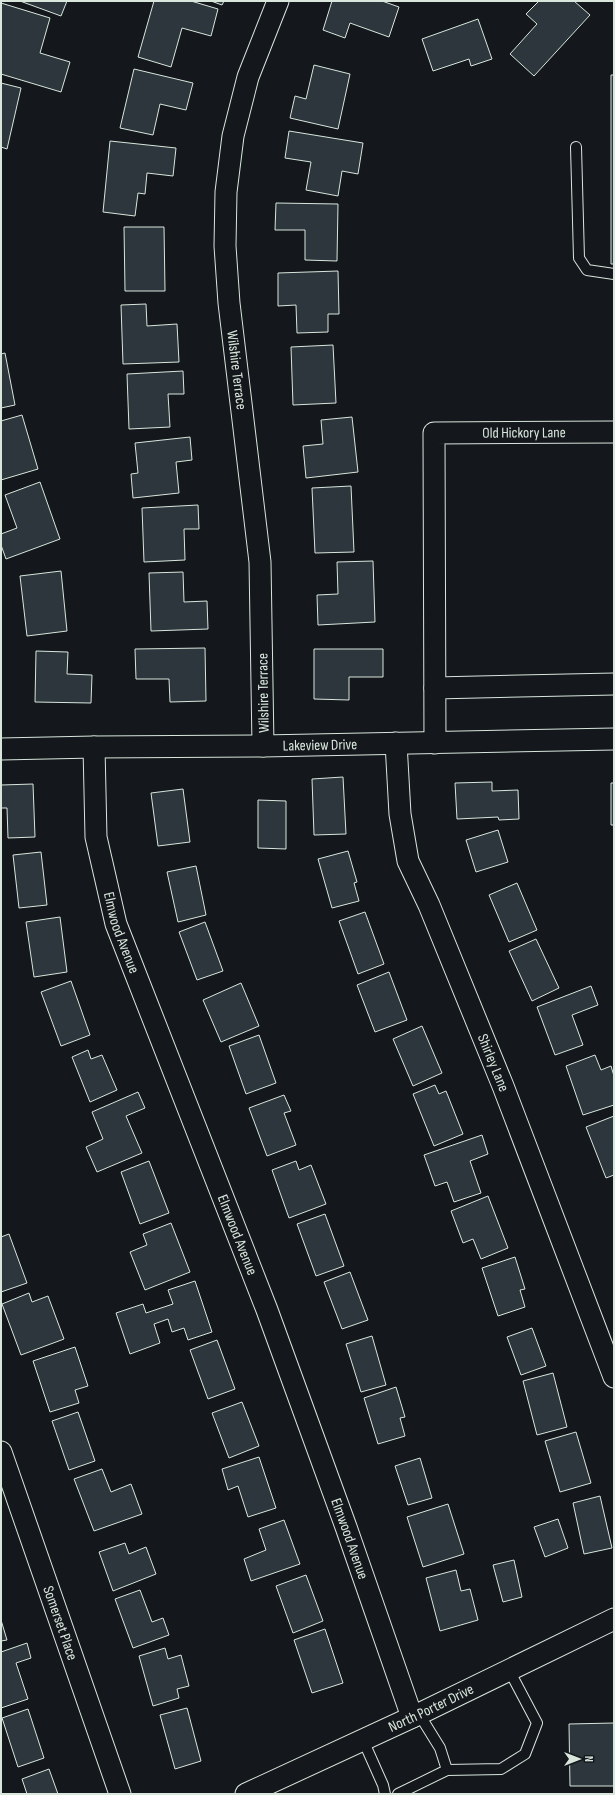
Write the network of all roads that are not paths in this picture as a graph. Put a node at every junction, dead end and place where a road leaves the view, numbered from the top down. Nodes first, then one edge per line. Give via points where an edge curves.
1 (278, 1) edge
2 (576, 147) dead end
3 (614, 274) edge
4 (614, 432) edge
5 (614, 684) edge
6 (435, 688) junction
7 (614, 739) edge
8 (396, 743) junction
9 (435, 743) junction
10 (263, 746) junction
11 (94, 747) junction
12 (1, 749) edge
13 (614, 1377) edge
14 (1, 1452) edge
15 (614, 1619) edge
16 (509, 1670) junction
17 (416, 1715) junction
18 (363, 1740) junction
19 (447, 1770) junction
20 (120, 1794) edge
21 (246, 1794) edge
22 (386, 1794) edge
23 (398, 1794) edge

1 - 10 street, Wilshire Terrace via 248,77 233,136 226,192 225,238 229,303 260,562
2 - 3 lane via 579,258 587,270
4 - 6 street, Old Hickory Lane via 434,433
5 - 6 street
6 - 9 street
7 - 9 street, Lakeview Drive
8 - 9 street, Lakeview Drive
8 - 10 street, Lakeview Drive
8 - 13 street, Shirley Lane via 400,814 408,861 503,1086
10 - 11 street, Lakeview Drive
11 - 12 street, Lakeview Drive
11 - 17 street, Elmwood Avenue via 96,837 116,924 267,1310
14 - 20 street, Somerset Place
15 - 16 street, North Porter Drive
16 - 17 street, North Porter Drive
16 - 19 lane via 537,1723 524,1754 501,1769
17 - 18 street, North Porter Drive
17 - 19 lane via 440,1748
18 - 21 street, North Porter Drive
18 - 22 lane
19 - 23 lane

